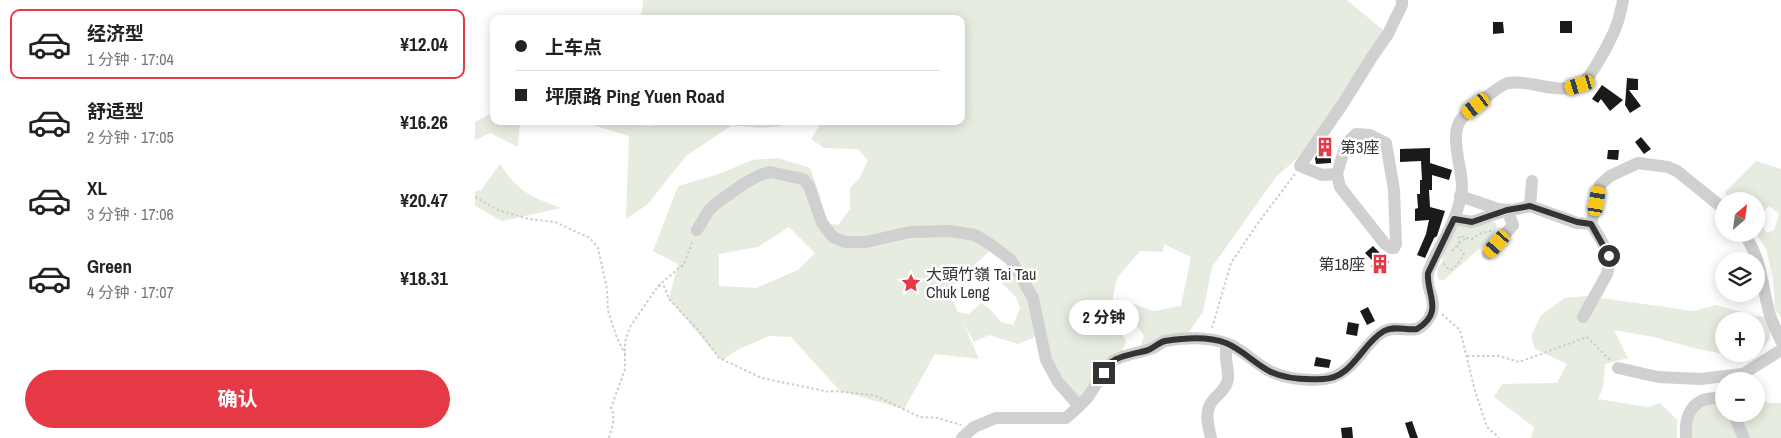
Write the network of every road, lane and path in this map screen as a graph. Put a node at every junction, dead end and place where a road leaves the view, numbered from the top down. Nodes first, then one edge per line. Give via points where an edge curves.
1 (1402, 0) edge
2 (1623, 0) edge
3 (1300, 166) junction
4 (1337, 174) junction
5 (1532, 181) dead end
6 (1460, 196) junction
7 (475, 197) edge
8 (1715, 202) edge
9 (1530, 206) junction
10 (1507, 210) junction
11 (1454, 219) junction
12 (1591, 224) junction
13 (697, 230) joint
14 (1464, 232) dead end
15 (1506, 233) junction
16 (1463, 237) junction
17 (1467, 238) junction
18 (1750, 242) edge
19 (1459, 243) junction
20 (1457, 246) junction
21 (1448, 254) dead end
22 (1488, 254) dead end
23 (1445, 263) dead end
24 (658, 286) junction
25 (1433, 306) junction
26 (1583, 316) dead end
27 (1210, 340) junction
28 (1781, 341) edge
29 (1227, 344) junction
30 (1781, 350) edge
31 (1467, 356) junction
32 (626, 357) junction
33 (1618, 368) joint
34 (1750, 372) edge
35 (1715, 379) edge
36 (1715, 398) edge
37 (1079, 406) junction
38 (1737, 422) edge
39 (973, 428) junction
40 (609, 438) edge
41 (963, 438) edge
42 (1211, 438) edge
43 (1499, 438) edge
44 (1686, 438) edge
45 (1745, 438) edge

1 - 3 street via 1388,34
2 - 6 street via 1612,36 1592,72 1580,85 1557,89 1510,83 1463,116 1457,124 1456,141 1462,187
3 - 4 street via 1323,175
3 - 27 path via 1231,263
4 - 4 street via 1347,143 1356,134 1370,135 1386,143 1394,190 1394,248 1385,244 1340,187
5 - 9 street
6 - 10 street
6 - 11 street
7 - 32 path via 498,210 555,222 590,238 598,248 607,288 608,311
8 - 12 street via 1677,171 1638,163 1610,176 1600,185
9 - 10 street
9 - 12 street
10 - 11 street via 1472,222
10 - 15 street via 1513,225
11 - 25 street via 1428,273
12 - 26 street via 1609,256 1609,267
13 - 24 path via 684,264
13 - 37 street via 718,202 745,183 770,172 803,179 809,186 822,224 833,237 845,242 866,242 919,232 950,231 975,236 1011,260 1033,298 1046,360 1058,382
14 - 16 path
15 - 17 path via 1495,230
15 - 22 street
16 - 17 path
16 - 19 path via 1459,236
17 - 19 path
18 - 28 street via 1769,312
19 - 20 path
20 - 21 path
20 - 23 path via 1463,253 1460,262 1450,270
24 - 32 path via 630,327 625,342
24 - 39 path via 664,286 669,299 719,358 763,378 829,392 873,395 920,417
25 - 29 street via 1420,327 1383,331 1350,366 1327,379 1298,379 1276,374
25 - 31 path via 1460,330
27 - 29 street
27 - 37 street via 1163,341 1155,348 1112,361
29 - 42 street via 1227,380 1207,413
30 - 34 street
31 - 33 path via 1499,356 1519,362 1587,337
31 - 43 path via 1487,427
32 - 40 path via 611,408 614,414
33 - 35 street via 1658,378
36 - 44 street via 1704,400 1687,414
37 - 39 street via 1066,418 996,418
38 - 45 street
39 - 41 street

